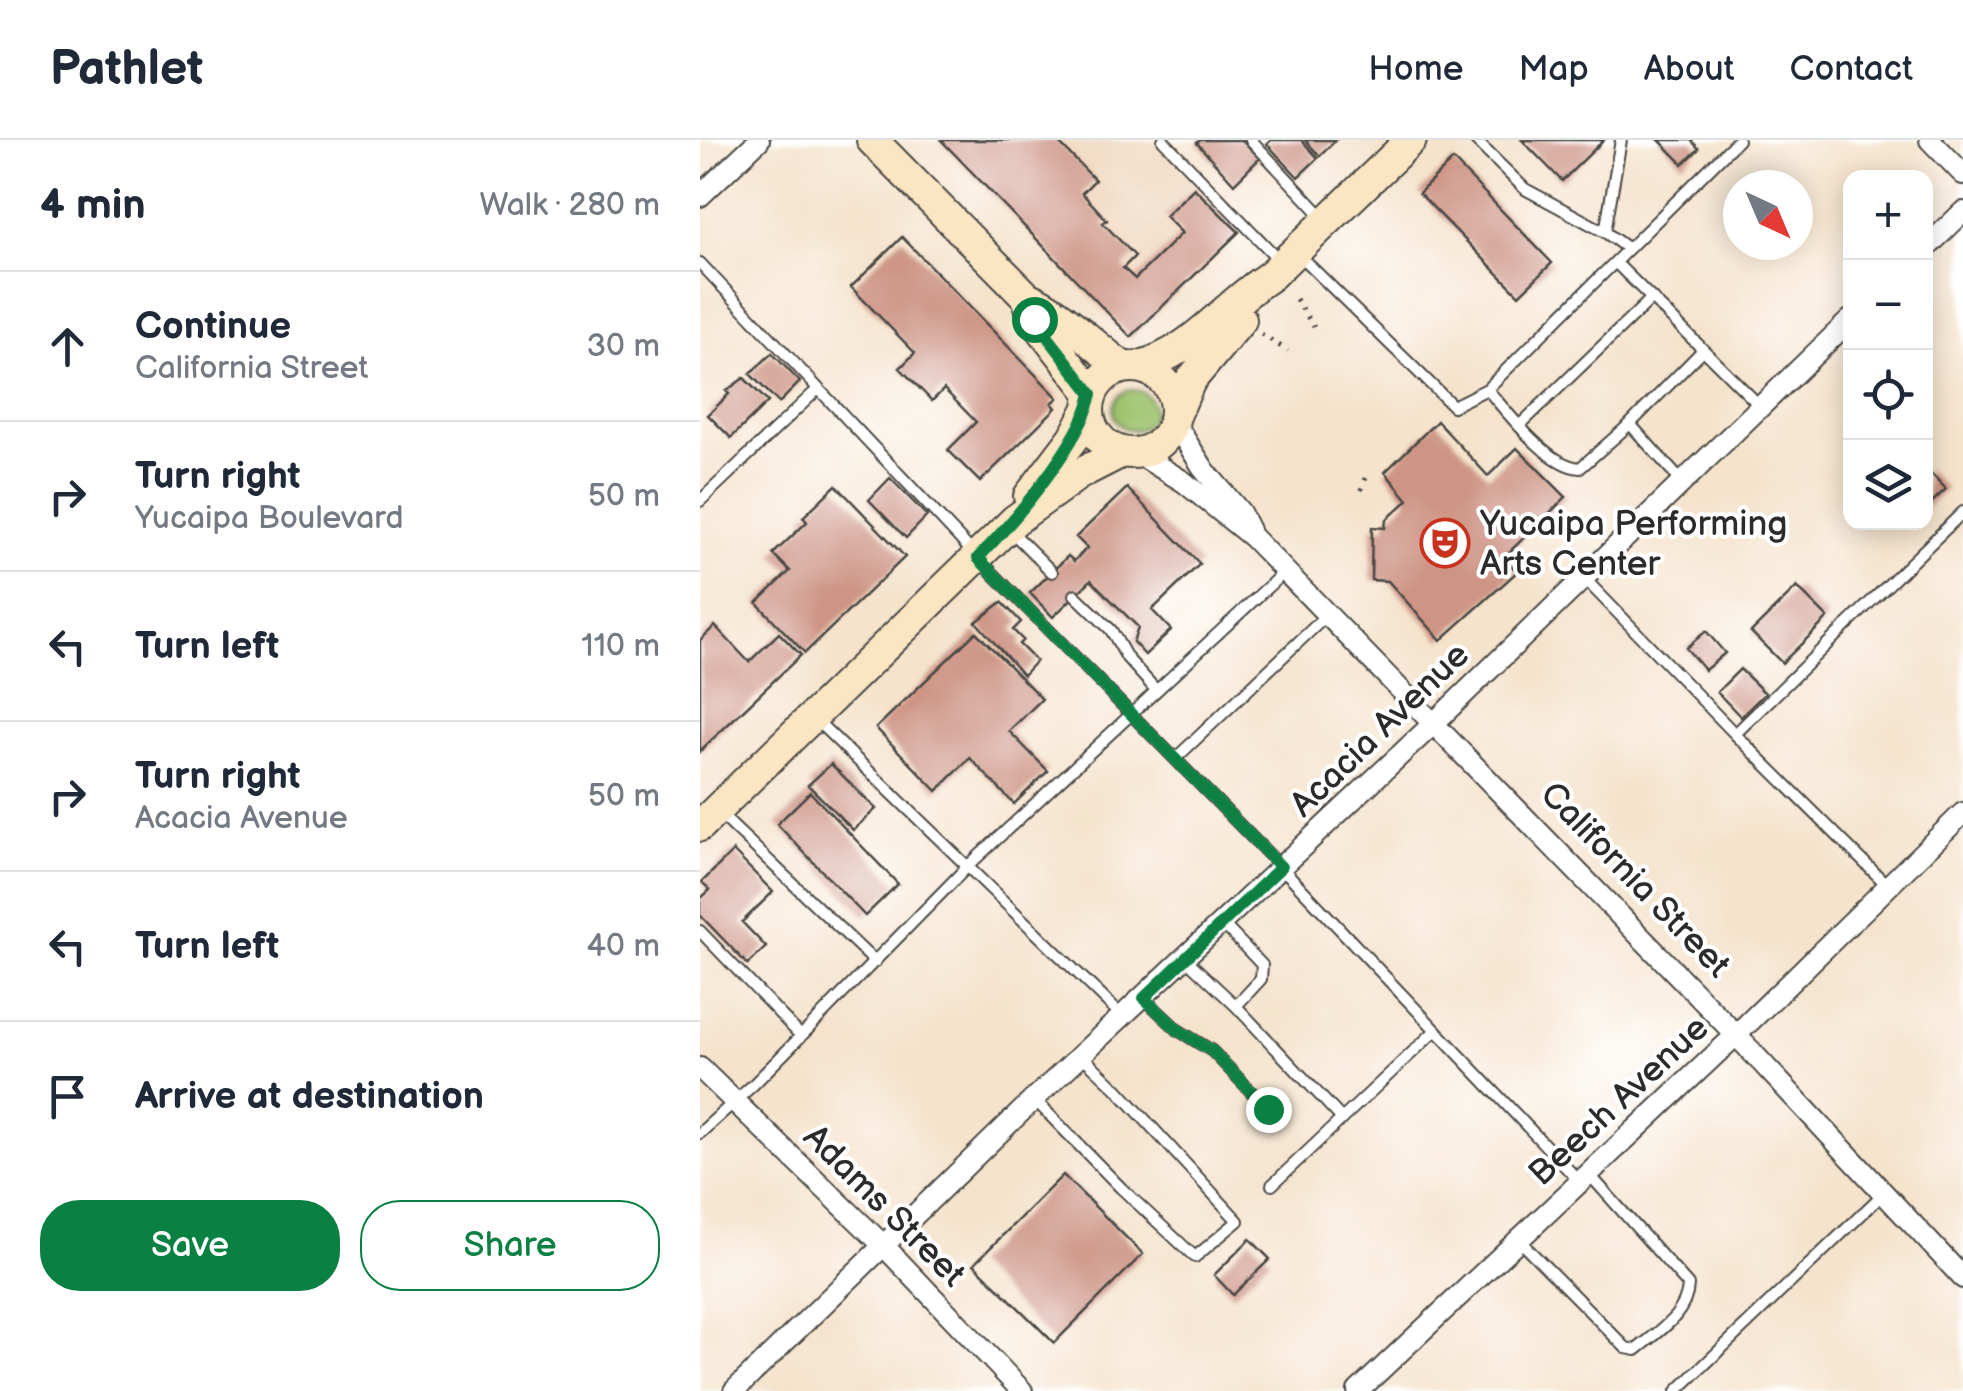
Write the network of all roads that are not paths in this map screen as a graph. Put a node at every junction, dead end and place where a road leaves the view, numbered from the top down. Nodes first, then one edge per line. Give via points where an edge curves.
1 (759, 140) edge
2 (872, 140) edge
3 (1164, 140) edge
4 (1251, 140) edge
5 (1411, 140) edge
6 (1476, 140) edge
7 (1620, 140) edge
8 (1738, 140) edge
9 (1930, 140) edge
10 (1963, 174) edge
11 (700, 196) edge
12 (1963, 212) edge
13 (1327, 222) junction
14 (1604, 232) junction
15 (1933, 241) edge
16 (1628, 249) junction
17 (1615, 262) junction
18 (700, 264) edge
19 (1283, 264) junction
20 (1026, 296) junction
21 (1652, 298) junction
22 (1843, 327) edge
23 (1703, 350) junction
24 (1130, 367) junction
25 (818, 389) junction
26 (1486, 389) junction
27 (1091, 401) junction
28 (1760, 407) junction
29 (1174, 419) junction
30 (1630, 424) junction
31 (1519, 426) junction
32 (1130, 452) junction
33 (1682, 482) junction
34 (700, 501) edge
35 (1963, 512) edge
36 (1011, 524) junction
37 (1252, 536) junction
38 (978, 558) junction
39 (1285, 571) junction
40 (1052, 572) dead end
41 (1583, 577) junction
42 (1075, 596) dead end
43 (1327, 615) junction
44 (1156, 690) junction
45 (1132, 714) junction
46 (813, 716) junction
47 (1432, 724) junction
48 (1735, 734) junction
49 (1176, 759) junction
50 (1963, 813) edge
51 (708, 818) edge
52 (968, 866) junction
53 (1281, 867) junction
54 (1888, 886) junction
55 (1222, 923) junction
56 (700, 931) edge
57 (1186, 959) junction
58 (875, 962) junction
59 (1144, 998) junction
60 (1236, 1006) junction
61 (1122, 1016) junction
62 (1435, 1032) junction
63 (1736, 1035) junction
64 (801, 1036) junction
65 (1082, 1056) junction
66 (700, 1068) edge
67 (1034, 1099) junction
68 (733, 1102) junction
69 (1268, 1109) dead end
70 (1342, 1119) junction
71 (700, 1133) edge
72 (1583, 1177) junction
73 (1272, 1184) dead end
74 (1884, 1193) junction
75 (1517, 1238) junction
76 (885, 1247) junction
77 (1963, 1278) edge
78 (734, 1391) edge
79 (1022, 1391) edge
80 (1358, 1391) edge
81 (1677, 1391) edge

1 - 11 street
2 - 20 main road
3 - 19 lane
4 - 13 lane
5 - 13 main road
6 - 14 lane via 1525,189
7 - 14 lane
8 - 16 lane
9 - 10 street
12 - 15 street
13 - 19 main road
14 - 16 lane
16 - 17 lane
17 - 21 lane
17 - 26 lane
18 - 25 lane
19 - 24 main road via 1180,350
19 - 26 lane via 1452,406
19 - 29 main road via 1190,381
20 - 24 main road via 1050,306
20 - 27 main road via 1034,319
21 - 23 lane
21 - 31 lane
22 - 28 street, Acacia Avenue
23 - 28 lane
23 - 30 lane
24 - 27 main road via 1104,377
24 - 29 main road via 1150,370 1170,389
25 - 34 lane
25 - 38 lane
26 - 31 lane
27 - 32 main road via 1098,436
27 - 36 main road via 1074,437
28 - 33 street, Acacia Avenue
29 - 32 main road via 1160,443
29 - 37 street, California Street
30 - 31 lane via 1580,468 1566,467
30 - 33 lane
32 - 36 main road via 1079,474
32 - 37 street, California Street via 1184,482
33 - 41 street, Acacia Avenue
35 - 48 lane
36 - 38 main road
36 - 40 lane
37 - 39 street, California Street
38 - 45 lane
38 - 46 main road
39 - 43 street, California Street
39 - 44 lane
41 - 47 street, Acacia Avenue
41 - 48 lane
42 - 44 lane via 1111,630
43 - 47 street, California Street
43 - 49 lane
44 - 45 lane
45 - 49 lane
45 - 52 lane
46 - 51 main road
46 - 52 lane
47 - 53 street, Acacia Avenue
47 - 63 street, California Street
48 - 54 lane
49 - 53 lane
50 - 54 street, Beech Avenue
51 - 58 lane
52 - 58 lane
52 - 61 lane
53 - 55 street, Acacia Avenue
53 - 62 lane
54 - 63 street, Beech Avenue
55 - 57 street, Acacia Avenue
55 - 60 lane via 1262,966 1261,978
56 - 64 lane
57 - 59 street, Acacia Avenue
57 - 60 lane
58 - 64 lane
59 - 61 street, Acacia Avenue
59 - 69 lane via 1212,1051
60 - 70 lane
61 - 65 street, Acacia Avenue
62 - 70 lane
62 - 72 lane
63 - 72 street, Beech Avenue
63 - 74 street, California Street
64 - 68 lane
65 - 67 street, Acacia Avenue
65 - 67 lane via 1238,1221 1195,1258
66 - 68 street, Adams Street
67 - 76 street, Acacia Avenue
68 - 71 lane
68 - 76 street, Adams Street
70 - 73 lane
72 - 75 street, Beech Avenue
72 - 75 lane via 1688,1285 1688,1299 1674,1318 1636,1350 1626,1348
74 - 77 street, California Street
74 - 81 lane
75 - 80 street, Beech Avenue
76 - 78 street, Acacia Avenue
76 - 79 street, Adams Street

